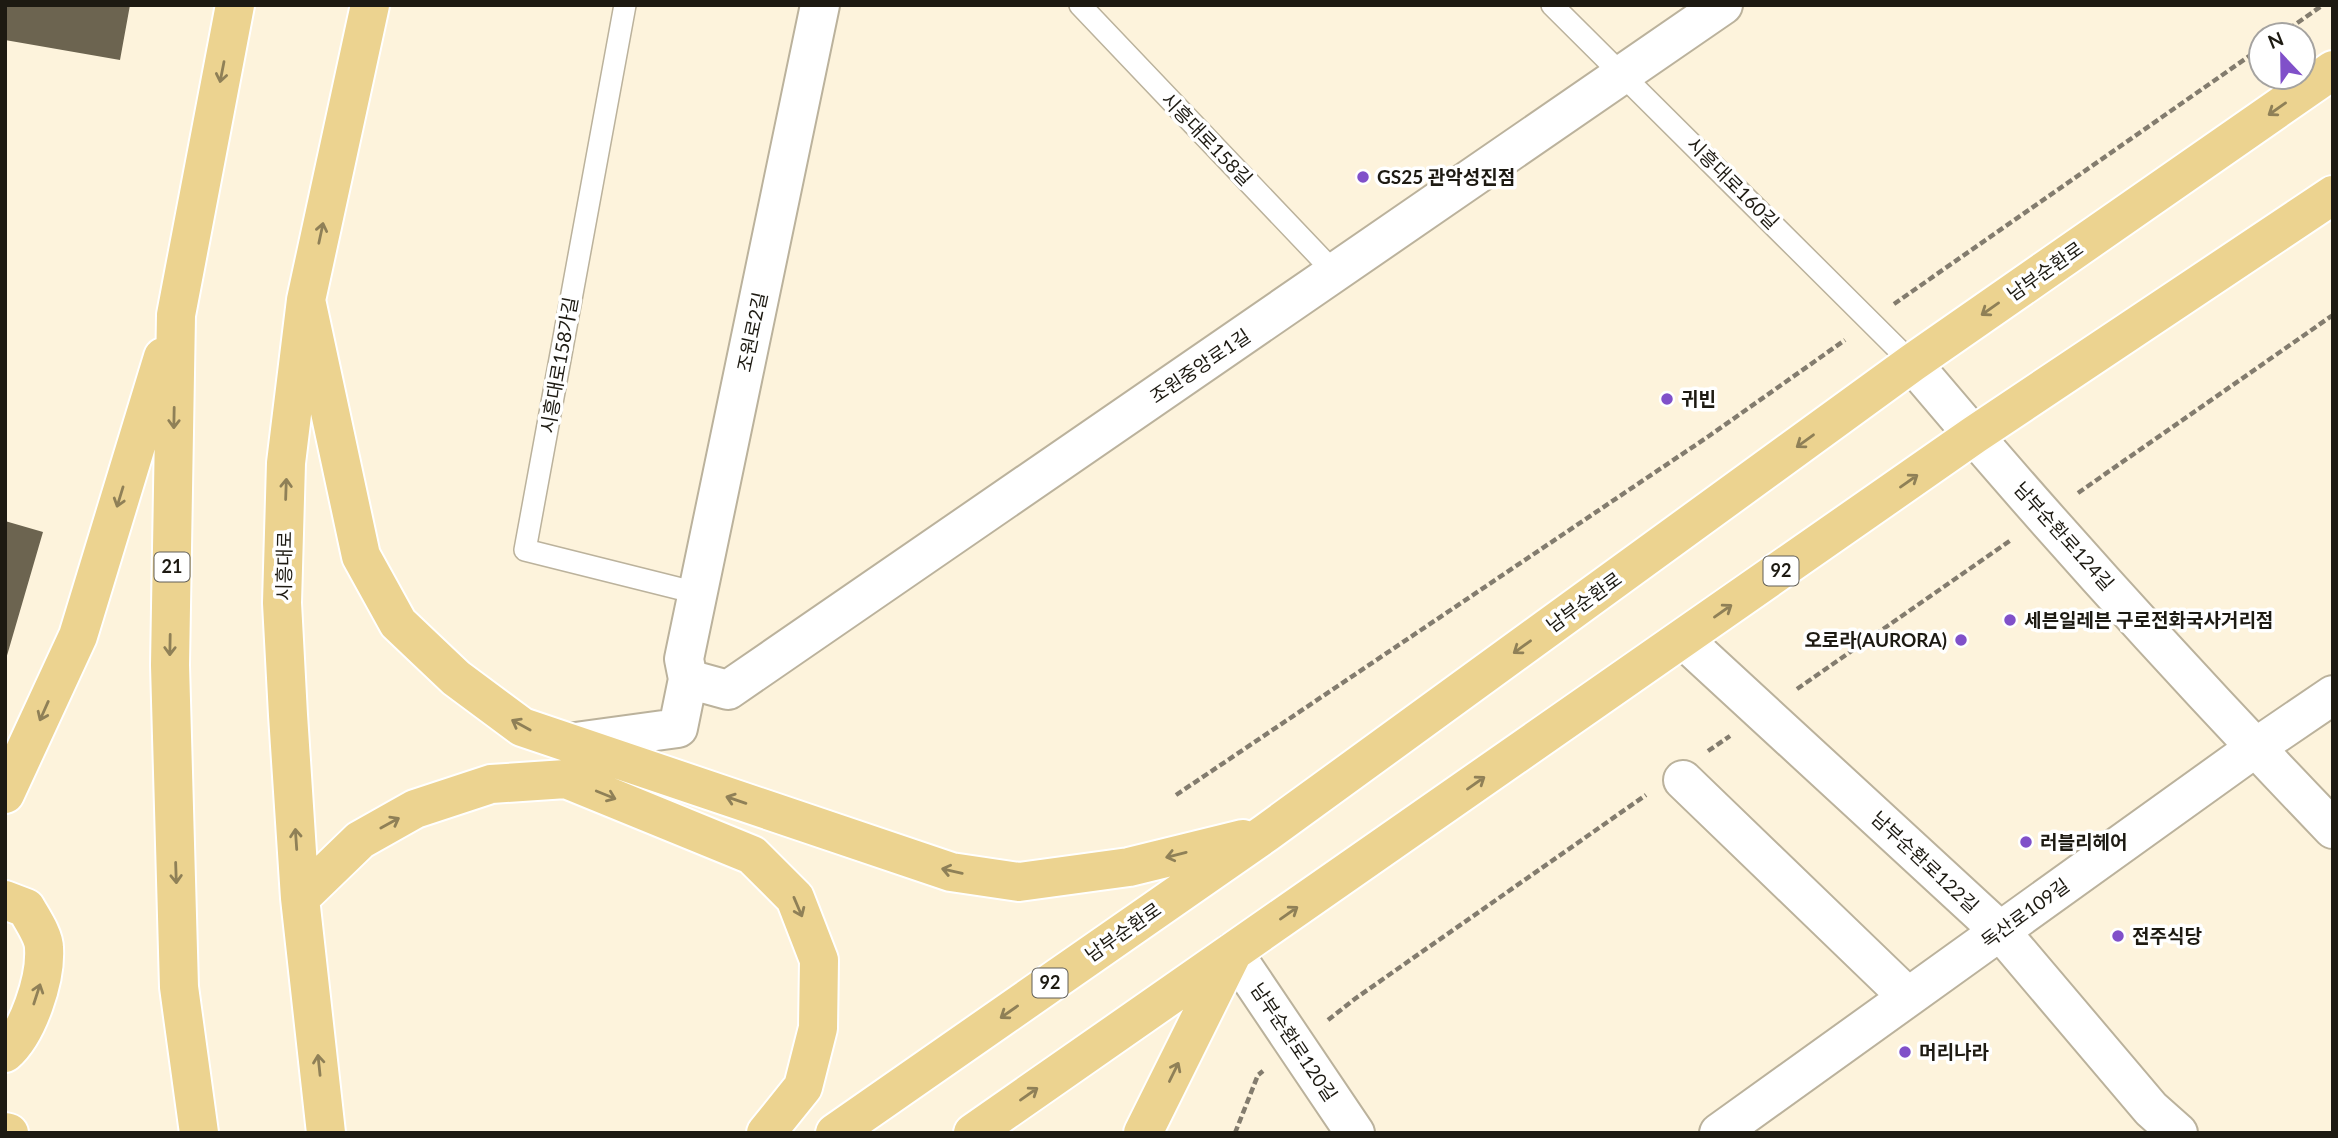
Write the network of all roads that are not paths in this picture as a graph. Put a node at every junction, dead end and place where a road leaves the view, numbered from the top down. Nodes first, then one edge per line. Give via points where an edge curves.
1 (235, 5) edge
2 (370, 5) edge
3 (625, 5) edge
4 (820, 5) edge
5 (1080, 5) edge
6 (1552, 5) edge
7 (1723, 5) edge
8 (2333, 70) edge
9 (1623, 74) junction
10 (2333, 195) edge
11 (1335, 273) junction
12 (306, 300) junction
13 (176, 315) junction
14 (1912, 363) junction
15 (1973, 435) junction
16 (697, 593) junction
17 (1683, 639) junction
18 (686, 669) junction
19 (2333, 695) edge
20 (568, 743) junction
21 (2255, 748) junction
22 (1683, 780) dead end
23 (7, 789) edge
24 (2333, 829) edge
25 (1266, 833) junction
26 (300, 898) junction
27 (5, 900) edge
28 (2000, 931) junction
29 (1233, 952) junction
30 (1908, 997) junction
31 (5, 1053) edge
32 (199, 1133) edge
33 (326, 1133) edge
34 (766, 1133) edge
35 (835, 1133) edge
36 (973, 1133) edge
37 (1143, 1133) edge
38 (1355, 1133) edge
39 (1719, 1133) edge
40 (2178, 1133) edge

1 -> 13 main road, 21
12 -> 2 main road, 시흥대로
3 - 16 lane, 시흥대로158가길 via 525,550
4 - 16 street, 조원로2길
5 - 11 lane, 시흥대로158길
6 - 9 lane, 시흥대로160길
7 - 9 street, 조원중앙로1길
8 -> 14 main road, 남부순환로 / 92
9 - 11 street, 조원중앙로1길
9 - 14 lane, 시흥대로160길
10 - 15 main road, 92
11 - 18 street, 조원중앙로1길 via 728,690
20 -> 12 main road via 522,727 456,678 398,624 361,556
26 -> 12 main road, 시흥대로 via 282,603 286,463
13 -> 23 main road via 78,636
13 -> 32 main road, 21 via 170,693 179,987
14 - 15 street, 남부순환로124길
14 -> 25 main road, 남부순환로 / 92
17 -> 15 main road, 92
15 - 21 street, 남부순환로124길
16 - 18 street, 조원로2길
17 - 28 street, 남부순환로122길
29 -> 17 main road, 92
18 - 20 street, 조원로2길 via 678,728
19 - 21 street, 독산로109길
25 -> 20 main road via 1129,867 1019,883 951,872
21 - 24 street, 남부순환로124길
21 - 28 street, 독산로109길
22 - 30 street
25 -> 35 main road, 남부순환로 / 92
33 -> 26 main road, 시흥대로
26 -> 34 main road via 360,840 415,809 491,784 566,779 752,855 794,898 819,960 818,1028 803,1087
31 -> 27 main road via 40,992 44,945 26,908
28 - 30 street, 독산로109길
28 - 40 street, 남부순환로122길 via 2151,1109
36 -> 29 main road, 92
37 -> 29 main road
29 - 38 street, 남부순환로120길
30 - 39 street, 독산로109길

